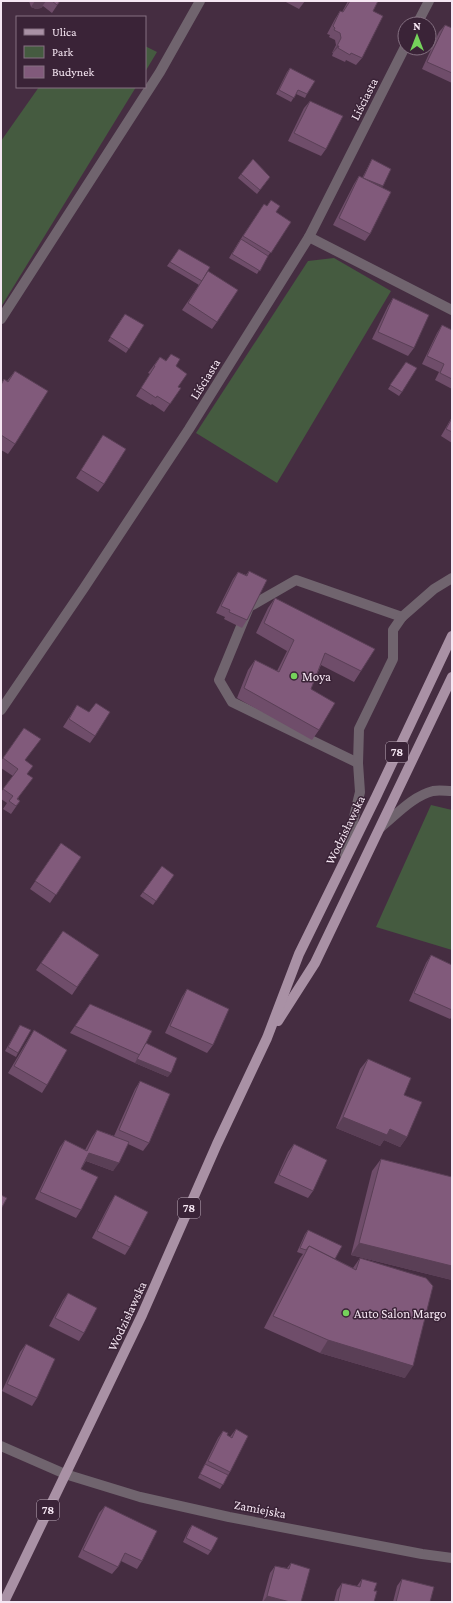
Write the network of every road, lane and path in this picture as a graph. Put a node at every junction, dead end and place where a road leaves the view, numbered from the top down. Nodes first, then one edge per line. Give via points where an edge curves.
1 (200, 1) edge
2 (429, 1) edge
3 (421, 16) edge
4 (401, 56) edge
5 (308, 237) junction
6 (452, 310) edge
7 (1, 319) edge
8 (452, 578) edge
9 (402, 617) junction
10 (452, 636) edge
11 (452, 677) edge
12 (1, 710) edge
13 (358, 763) junction
14 (452, 791) edge
15 (381, 827) junction
16 (342, 867) junction
17 (267, 1038) junction
18 (1, 1446) edge
19 (65, 1474) junction
20 (452, 1558) edge
21 (4, 1602) edge

1 - 7 street via 156,78
2 - 3 street
4 - 5 street, Liściasta
5 - 6 street
5 - 12 street, Liściasta via 189,429
8 - 9 street via 434,589
9 - 13 street via 394,630 393,659 359,729
9 - 13 street via 296,580 249,607 219,680 232,702
10 - 16 main road, Wodzisławska / 78
11 - 15 main road, Wodzisławska / 78
13 - 16 street via 360,792
14 - 15 street via 423,794
15 - 17 main road, Wodzisławska / 78 via 316,963
16 - 17 main road, Wodzisławska / 78 via 299,954
17 - 19 main road, Wodzisławska / 78 via 142,1315
18 - 19 street, Zamiejska
19 - 20 street, Zamiejska via 140,1497 207,1512
19 - 21 main road, Wodzisławska / 78

